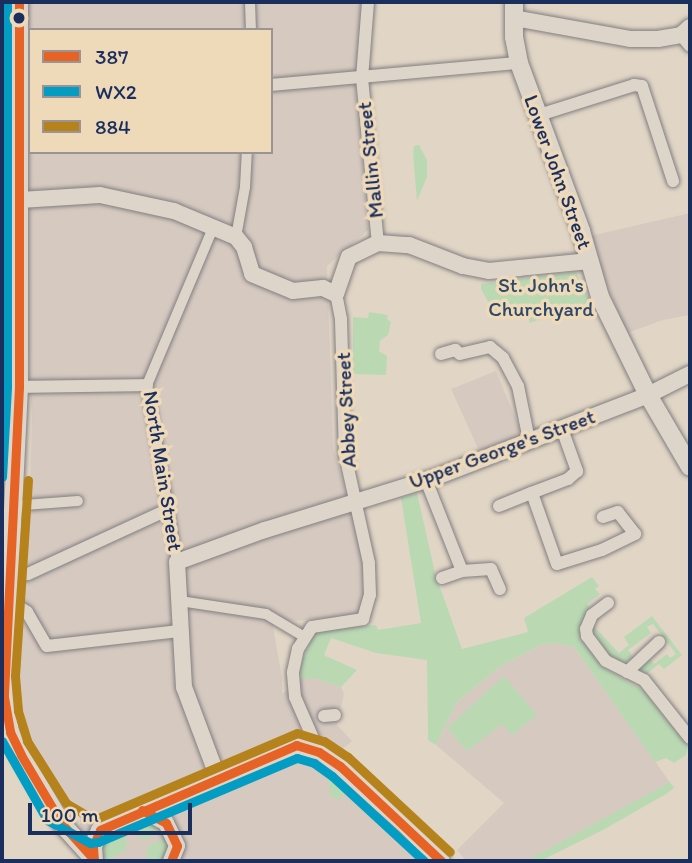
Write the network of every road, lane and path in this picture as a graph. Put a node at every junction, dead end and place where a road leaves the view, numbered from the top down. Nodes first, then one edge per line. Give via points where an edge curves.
1 (19, 2) edge
2 (250, 2) edge
3 (368, 2) edge
4 (514, 10) edge
5 (9, 26) dead end
6 (251, 28) edge
7 (687, 36) edge
8 (6, 42) dead end
9 (519, 63) junction
10 (362, 78) junction
11 (273, 85) edge
12 (539, 115) junction
13 (247, 154) edge
14 (673, 181) dead end
15 (20, 200) junction
16 (214, 226) junction
17 (236, 237) junction
18 (378, 243) junction
19 (590, 261) junction
20 (336, 294) junction
21 (441, 354) dead end
22 (690, 374) edge
23 (147, 385) junction
24 (19, 387) junction
25 (648, 395) junction
26 (562, 429) junction
27 (530, 440) junction
28 (690, 467) edge
29 (9, 479) edge
30 (426, 480) junction
31 (532, 493) junction
32 (78, 501) dead end
33 (354, 501) junction
34 (24, 505) dead end
35 (499, 506) dead end
36 (167, 510) junction
37 (603, 517) dead end
38 (177, 562) junction
39 (462, 572) junction
40 (9, 576) junction
41 (442, 578) dead end
42 (500, 589) dead end
43 (7, 598) junction
44 (180, 601) junction
45 (608, 603) dead end
46 (179, 631) junction
47 (303, 636) junction
48 (659, 642) dead end
49 (627, 672) junction
50 (690, 738) edge
51 (319, 752) junction
52 (218, 778) junction
53 (142, 810) junction
54 (57, 812) junction
55 (95, 847) edge
56 (171, 861) edge
57 (441, 861) edge

1 - 15 main road
2 - 6 street
3 - 10 street, Mallin Street
4 - 7 street via 631,38
4 - 9 main road, Lower John Street
5 - 8 street
9 - 10 street
9 - 12 main road, Lower John Street
10 - 11 street
10 - 18 street, Mallin Street
12 - 14 street via 642,86
12 - 19 main road, Lower John Street
13 - 17 street
15 - 16 street via 107,195
15 - 24 main road
16 - 17 street
16 - 23 street, North Main Street
17 - 20 street via 256,277 293,291 323,288
18 - 19 street via 409,245 489,271
18 - 20 street via 349,257
19 - 25 main road, Lower John Street via 606,310
20 - 33 street, Abbey Street via 342,328 343,440
21 - 27 street via 490,347 503,358 518,386
22 - 25 street, Upper George's Street
23 - 24 street
23 - 36 street, North Main Street
24 - 29 main road
25 - 26 street, Upper George's Street
25 - 28 main road, Lower John Street
26 - 27 street, Upper George's Street
26 - 31 street via 578,471
27 - 30 street, Upper George's Street
29 - 40 main road
30 - 33 street, Upper George's Street
30 - 39 street
31 - 35 street
31 - 37 street via 557,564 635,534 618,512
32 - 34 street
33 - 38 street, Upper George's Street
33 - 47 street, Abbey Street via 369,563 368,608 363,619 312,627
36 - 38 street, North Main Street
36 - 40 street via 28,574
38 - 44 street
39 - 41 street
39 - 42 street via 491,569
40 - 43 main road
43 - 46 street via 27,612 47,646
43 - 54 main road via 6,713 16,746
44 - 46 street
44 - 47 street via 266,614
45 - 49 street via 592,615 587,636 607,661
46 - 52 street via 184,687
47 - 51 street via 293,672 297,708 319,719
48 - 49 street
49 - 50 street via 644,680
51 - 52 main road via 296,745
51 - 57 main road via 406,825
52 - 53 main road
53 - 55 main road
53 - 56 street via 166,823 177,846
54 - 55 main road via 62,824
54 - 55 main road via 85,828

